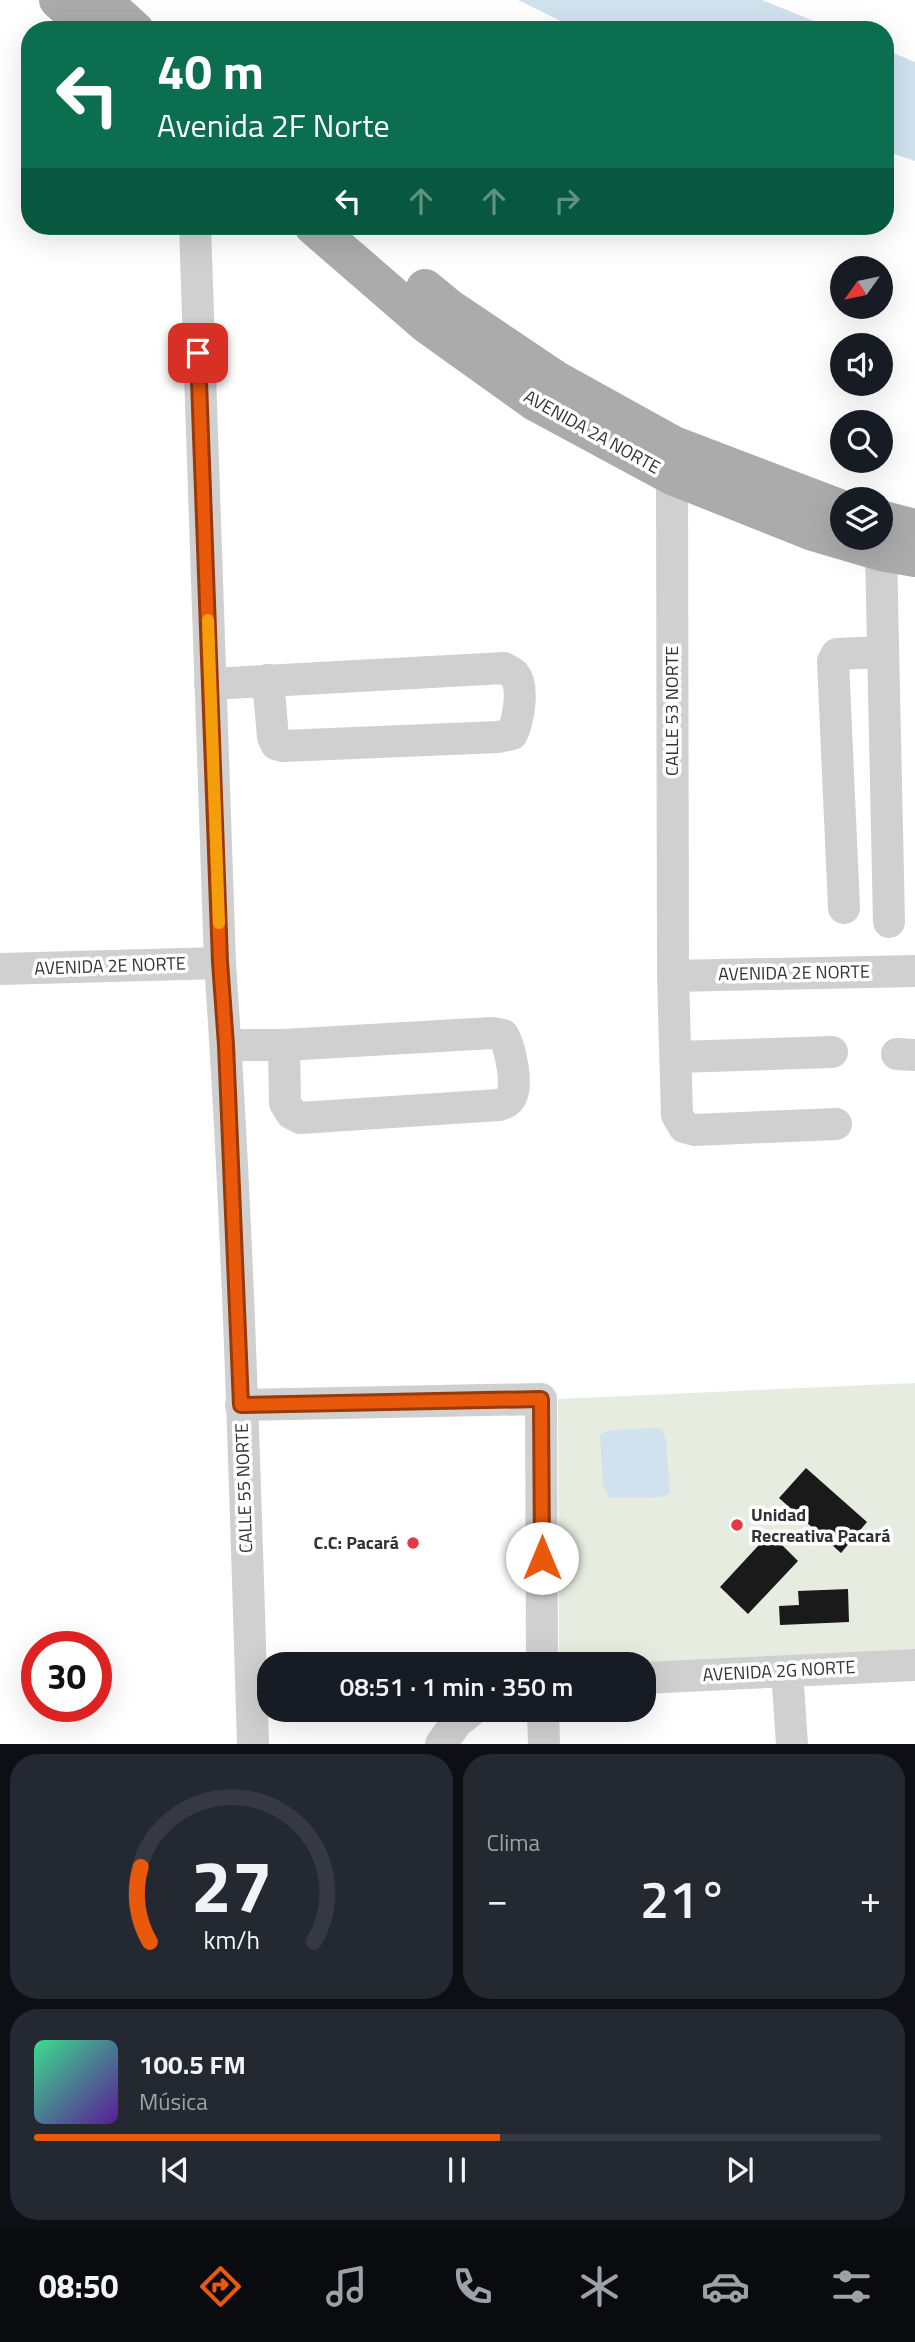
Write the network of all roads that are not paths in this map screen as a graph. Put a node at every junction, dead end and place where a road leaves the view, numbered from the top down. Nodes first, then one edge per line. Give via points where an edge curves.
1 (58, 0) edge
2 (102, 0) edge
3 (81, 21) edge
4 (125, 21) edge
5 (195, 235) edge
6 (323, 235) edge
7 (364, 235) edge
8 (673, 461) junction
9 (830, 506) edge
10 (915, 528) edge
11 (830, 534) edge
12 (893, 542) edge
13 (891, 550) edge
14 (882, 652) junction
15 (268, 680) junction
16 (210, 684) junction
17 (844, 908) dead end
18 (890, 922) dead end
19 (220, 962) junction
20 (0, 969) edge
21 (915, 971) edge
22 (673, 976) junction
23 (226, 1045) junction
24 (284, 1045) junction
25 (832, 1052) dead end
26 (677, 1056) junction
27 (836, 1124) dead end
28 (241, 1405) junction
29 (542, 1652) edge
30 (915, 1665) edge
31 (787, 1671) junction
32 (656, 1677) edge
33 (457, 1722) edge
34 (543, 1722) edge
35 (253, 1744) edge
36 (441, 1744) edge
37 (544, 1744) edge
38 (792, 1744) edge

1 - 3 main road
2 - 4 main road
5 - 16 street, CALLE 55 NORTE
6 - 8 main road, AVENIDA 2A NORTE via 426,324 535,402
7 - 8 main road, AVENIDA 2A NORTE via 448,307
8 - 9 main road, AVENIDA 2A NORTE
8 - 11 main road, AVENIDA 2A NORTE via 813,532
8 - 22 street, CALLE 53 NORTE
10 - 12 main road, AVENIDA 2A NORTE
13 - 14 street
14 - 17 street via 837,654 833,661
14 - 18 street
15 - 15 street via 504,668 515,675 520,687 517,723 512,734 498,737 283,746 273,737
15 - 16 street
16 - 19 street, CALLE 55 NORTE
19 - 20 street, AVENIDA 2E NORTE
19 - 23 street, CALLE 55 NORTE
21 - 22 street, AVENIDA 2E NORTE
22 - 26 street, CALLE 53 NORTE
23 - 24 street
23 - 28 street, CALLE 55 NORTE
24 - 24 street via 503,1035 515,1088 509,1100 499,1105 300,1118 285,1103
25 - 26 street
26 - 27 street, CALLE 53 NORTE via 677,1115 684,1127
28 - 29 street via 541,1399
28 - 35 street, CALLE 55 NORTE
30 - 31 street, AVENIDA 2G NORTE
31 - 32 street, AVENIDA 2G NORTE
31 - 38 street
33 - 36 street
34 - 37 street

